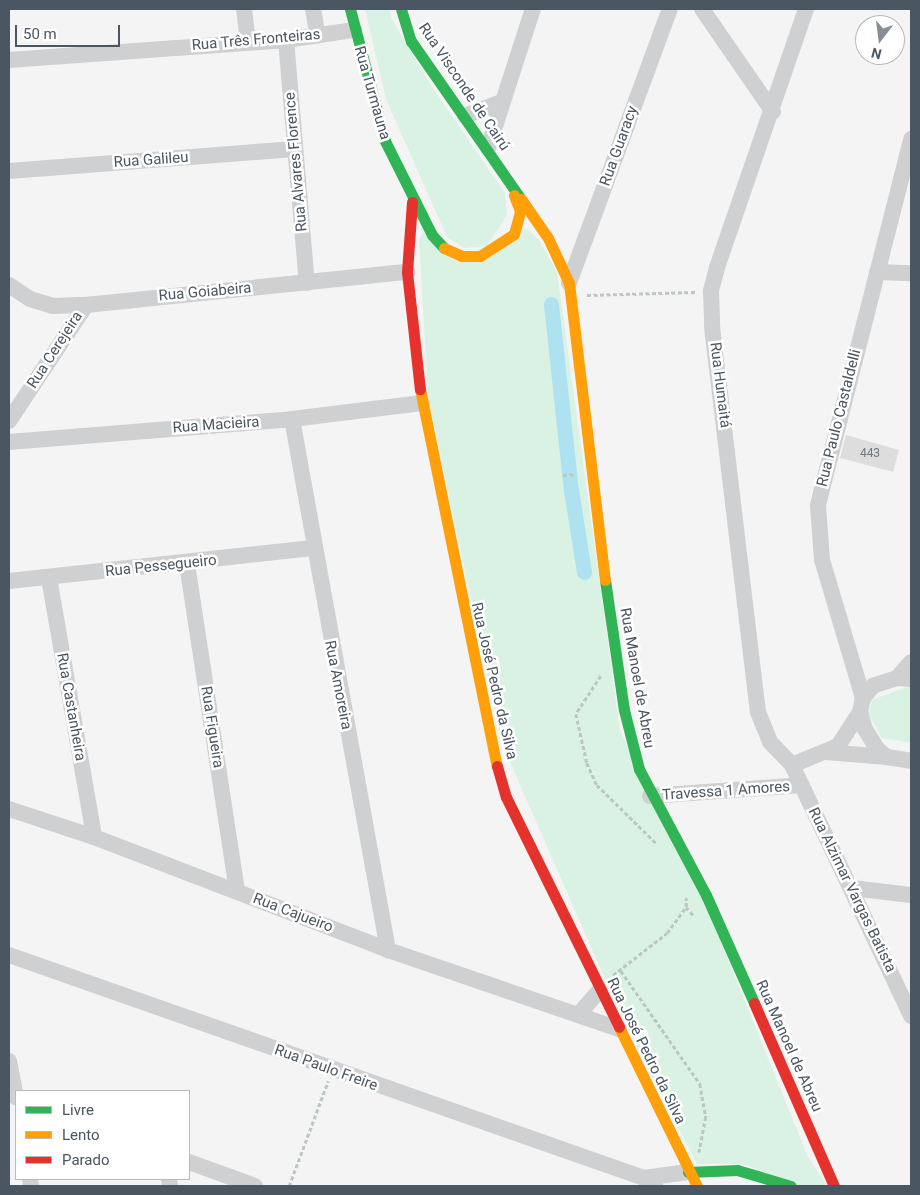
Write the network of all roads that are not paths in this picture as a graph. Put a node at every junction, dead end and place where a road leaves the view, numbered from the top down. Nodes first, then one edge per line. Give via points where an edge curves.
1 (244, 9) edge
2 (313, 9) edge
3 (350, 9) edge
4 (401, 9) edge
5 (533, 9) edge
6 (670, 9) edge
7 (702, 9) edge
8 (806, 9) edge
9 (354, 30) junction
10 (318, 36) junction
11 (286, 40) junction
12 (248, 41) junction
13 (9, 60) edge
14 (500, 102) junction
15 (773, 112) junction
16 (464, 116) junction
17 (911, 139) edge
18 (488, 148) junction
19 (294, 150) junction
20 (9, 171) edge
21 (509, 180) junction
22 (412, 202) junction
23 (407, 272) junction
24 (877, 272) junction
25 (911, 273) edge
26 (307, 283) junction
27 (9, 285) edge
28 (570, 289) junction
29 (86, 305) junction
30 (422, 403) junction
31 (292, 419) junction
32 (9, 421) edge
33 (9, 442) edge
34 (312, 548) junction
35 (187, 564) junction
36 (49, 578) junction
37 (9, 581) edge
38 (911, 662) edge
39 (904, 679) edge
40 (862, 705) junction
41 (823, 752) junction
42 (887, 757) junction
43 (911, 761) edge
44 (792, 765) junction
45 (802, 785) junction
46 (650, 796) junction
47 (9, 809) edge
48 (94, 837) junction
49 (852, 888) junction
50 (237, 891) junction
51 (911, 895) edge
52 (388, 950) junction
53 (9, 955) edge
54 (599, 987) junction
55 (579, 1014) junction
56 (911, 1016) edge
57 (618, 1029) junction
58 (9, 1061) edge
59 (15, 1090) edge
60 (190, 1162) edge
61 (737, 1170) junction
62 (693, 1179) edge
63 (650, 1182) edge
64 (722, 1182) dead end
65 (255, 1186) edge
66 (791, 1186) edge
67 (834, 1186) edge

1 - 12 street
2 - 10 street
3 - 9 main road, Rua Turmauna
4 - 16 main road, Rua Visconde de Cairú via 412,41
5 - 14 street
6 - 28 street, Rua Guaracy
7 - 15 street
8 - 15 street, Rua Humaitá
9 - 10 street, Rua Três Fronteiras
9 - 22 main road, Rua Turmauna via 374,110
10 - 11 street, Rua Três Fronteiras
11 - 12 street, Rua Três Fronteiras
11 - 19 street, Rua Alvares Florence
12 - 13 street, Rua Três Fronteiras
14 - 16 street
14 - 18 street
15 - 44 street, Rua Humaitá via 711,291 758,712 770,742
16 - 18 main road, Rua Visconde de Cairú
17 - 24 street, Rua Paulo Castaldelli
18 - 21 main road, Rua Visconde de Cairú
19 - 20 street, Rua Galileu
19 - 26 street, Rua Alvares Florence
21 - 22 main road via 520,212 520,223 514,234 480,256 462,256 445,249
21 - 28 main road, Rua Manoel de Abreu via 548,238
22 - 23 main road, Rua José Pedro da Silva
23 - 26 street, Rua Goiabeira
23 - 30 main road, Rua José Pedro da Silva
24 - 25 street
24 - 40 street, Rua Paulo Castaldelli via 831,448 817,529 822,560
26 - 29 street, Rua Goiabeira
27 - 29 street, Rua Goiabeira via 30,299 52,306
28 - 46 main road, Rua Manoel de Abreu via 590,482 617,658 630,734
29 - 32 street, Rua Cerejeira
30 - 31 street, Rua Macieira
30 - 54 main road, Rua José Pedro da Silva via 481,704 504,788
31 - 33 street, Rua Macieira
31 - 34 street, Rua Amoreira
34 - 35 street, Rua Pessegueiro
34 - 52 street, Rua Amoreira
35 - 36 street, Rua Pessegueiro
35 - 50 street, Rua Figueira
36 - 37 street, Rua Pessegueiro
36 - 48 street, Rua Castanheira
38 - 39 street
39 - 40 street via 873,686
40 - 41 street via 844,742
40 - 42 street, Rua Paulo Castaldelli via 869,739
41 - 42 street
41 - 44 street
42 - 43 street
44 - 45 street, Rua Alzimar Vargas Batista
45 - 46 street, Travessa 1 Amores
45 - 49 street, Rua Alzimar Vargas Batista
46 - 67 main road, Rua Manoel de Abreu via 706,896
47 - 48 street, Rua Cajueiro
48 - 50 street, Rua Cajueiro
49 - 51 street
49 - 56 street, Rua Alzimar Vargas Batista
50 - 52 street, Rua Cajueiro
52 - 55 street, Rua Cajueiro
53 - 63 street, Rua Paulo Freire
54 - 55 street
54 - 57 main road, Rua José Pedro da Silva
55 - 57 street, Rua Cajueiro
57 - 62 main road, Rua José Pedro da Silva
58 - 59 street
60 - 65 street
61 - 62 main road, Rua Paulo Freire
61 - 64 main road
61 - 66 main road, Rua Paulo Freire
62 - 63 street, Rua Paulo Freire

